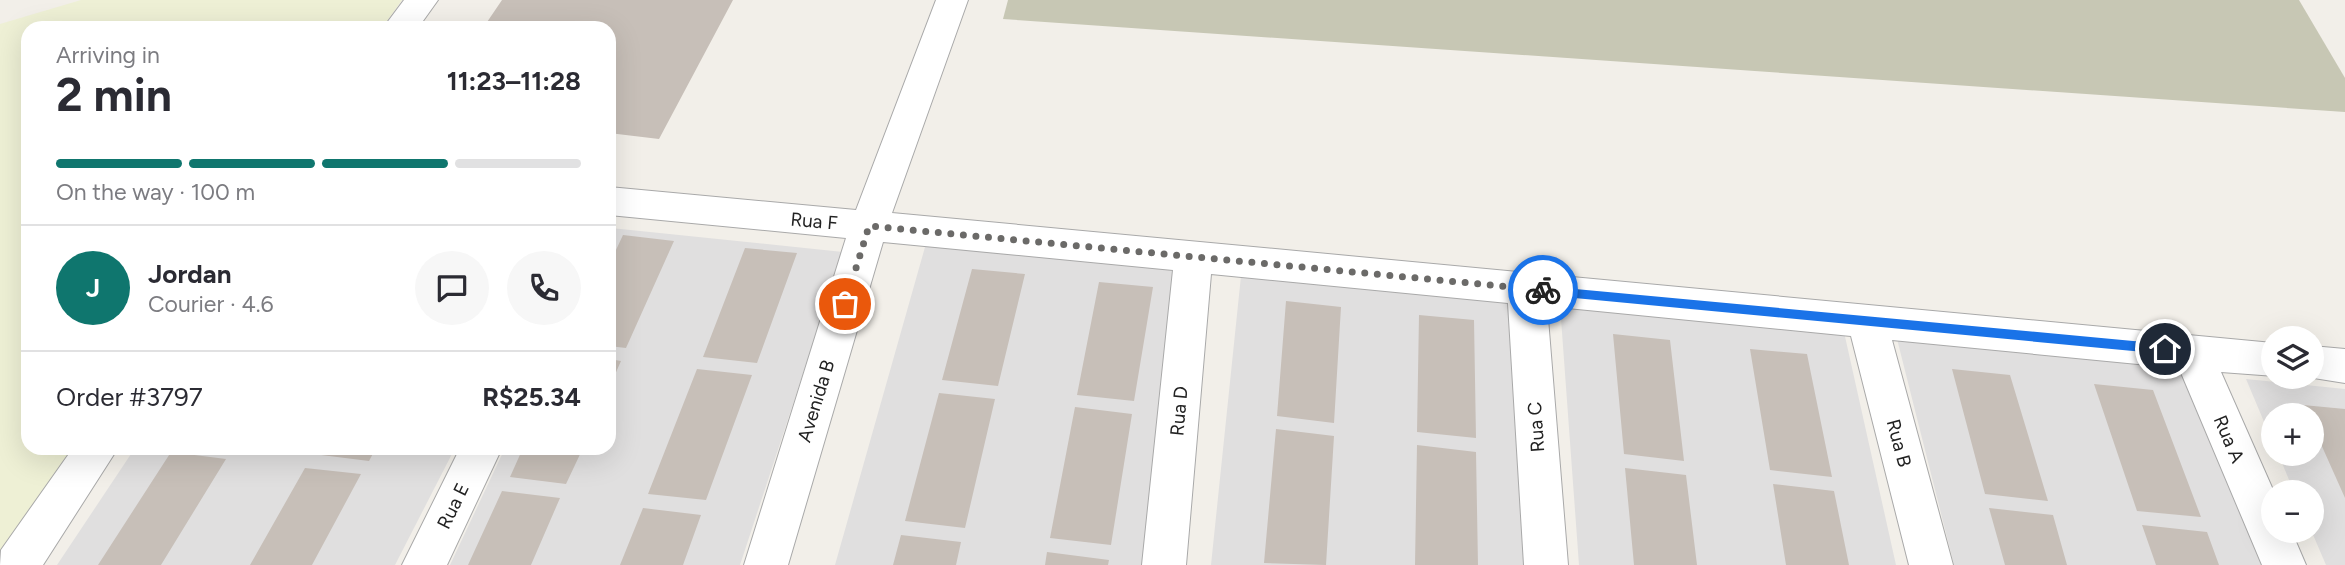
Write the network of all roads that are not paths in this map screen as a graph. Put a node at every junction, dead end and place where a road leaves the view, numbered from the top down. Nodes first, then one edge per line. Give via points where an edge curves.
1 (422, 0) edge
2 (952, 0) edge
3 (406, 21) edge
4 (616, 202) edge
5 (869, 226) junction
6 (1193, 257) junction
7 (1526, 289) junction
8 (1867, 321) junction
9 (2192, 352) junction
10 (2261, 359) edge
11 (2324, 364) edge
12 (2345, 366) edge
13 (92, 455) edge
14 (478, 455) edge
15 (17, 565) edge
16 (424, 565) edge
17 (766, 565) edge
18 (1164, 565) edge
19 (1546, 565) edge
20 (1931, 565) edge
21 (2284, 565) edge

1 - 3 street
2 - 5 street, Avenida B
4 - 5 street, Rua F
5 - 6 street, Rua F
5 - 17 street, Avenida B
6 - 7 street, Rua F
6 - 18 street, Rua D
7 - 8 street, Rua F
7 - 19 street, Rua C
8 - 9 street, Rua F
8 - 20 street, Rua B
9 - 10 street, Rua F
9 - 21 street, Rua A
11 - 12 street
13 - 15 street
14 - 16 street, Rua E

